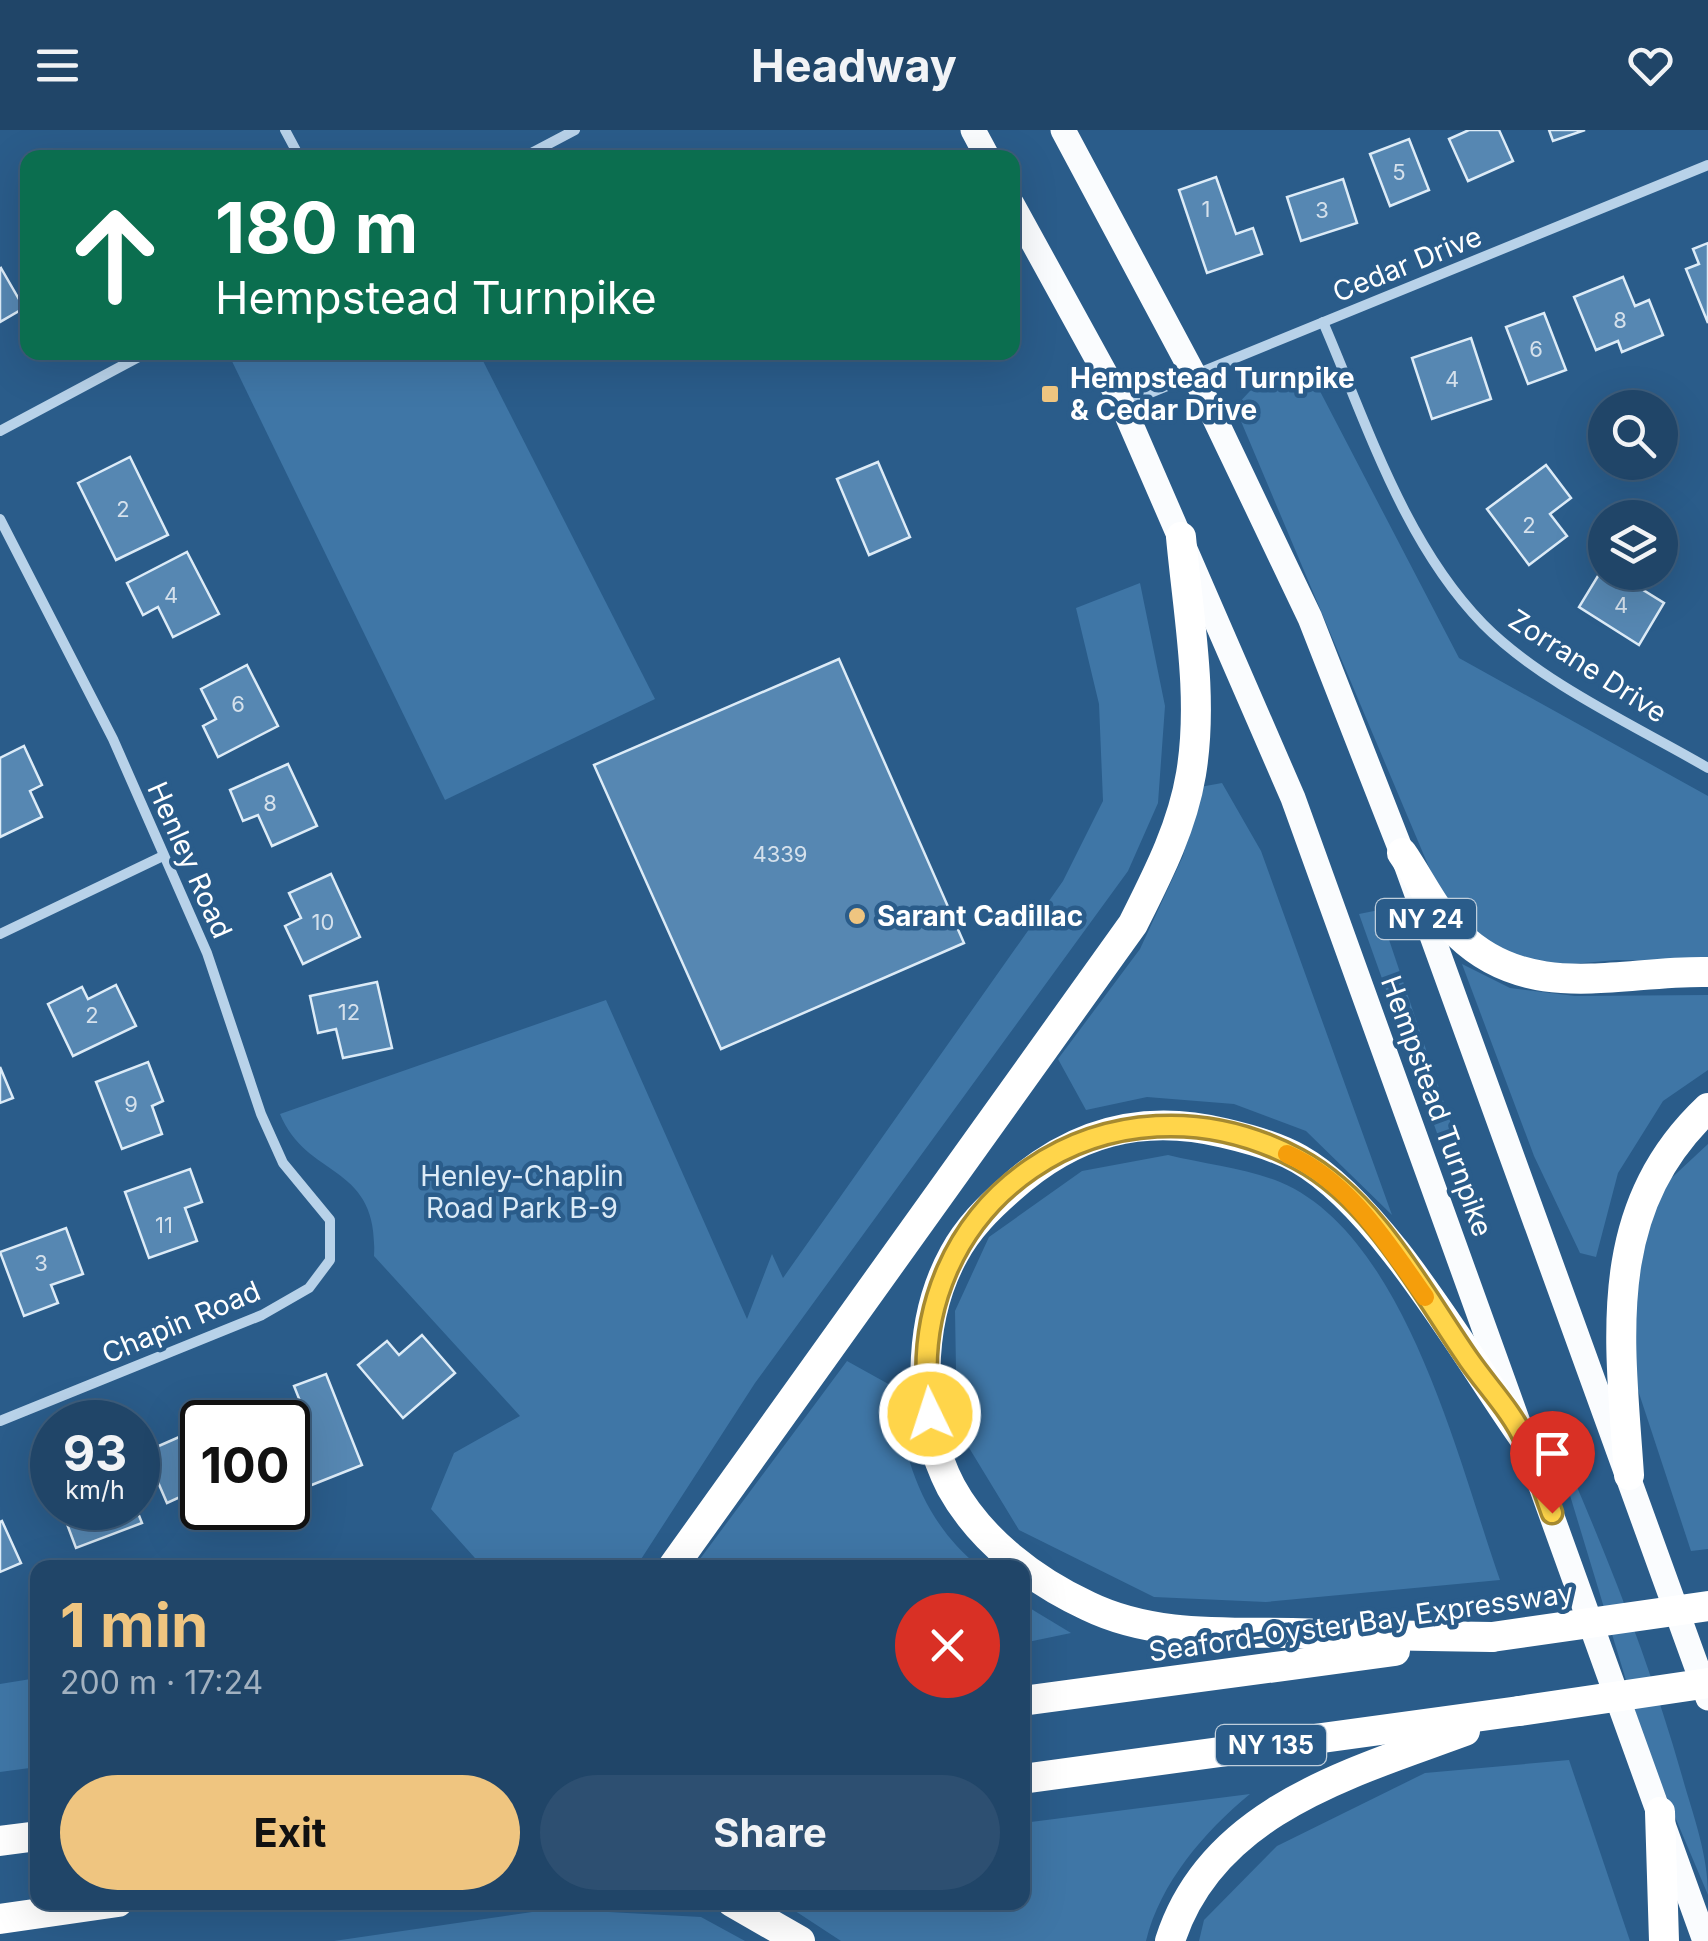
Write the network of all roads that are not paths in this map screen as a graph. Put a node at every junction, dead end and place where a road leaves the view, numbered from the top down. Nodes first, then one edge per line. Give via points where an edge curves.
1 (575, 130) edge
2 (1062, 130) edge
3 (537, 150) edge
4 (1708, 166) edge
5 (1020, 219) edge
6 (1323, 322) junction
7 (133, 360) edge
8 (1194, 375) junction
9 (1122, 404) junction
10 (0, 431) edge
11 (0, 519) edge
12 (1180, 536) junction
13 (1708, 768) edge
14 (1402, 853) junction
15 (163, 856) junction
16 (0, 934) edge
17 (1708, 972) edge
18 (1708, 1108) edge
19 (330, 1220) joint
20 (0, 1421) edge
21 (1524, 1438) junction
22 (1629, 1475) junction
23 (678, 1560) edge
24 (1015, 1560) edge
25 (1030, 1572) edge
26 (1708, 1606) edge
27 (1492, 1637) junction
28 (1708, 1683) edge
29 (1708, 1698) edge
30 (1030, 1701) edge
31 (1519, 1710) junction
32 (1030, 1777) edge
33 (1660, 1812) junction
34 (30, 1837) edge
35 (0, 1841) edge
36 (62, 1910) edge
37 (746, 1910) edge
38 (0, 1919) edge
39 (800, 1941) edge
40 (1170, 1941) edge
41 (1664, 1941) edge
42 (1705, 1941) edge

1 - 3 street
2 - 8 main road, Hempstead Turnpike / NY 24
4 - 6 street, Cedar Drive
5 - 9 main road, Hempstead Turnpike / NY 24
6 - 8 street, Cedar Drive
6 - 13 street, Zorrane Drive via 1415,531 1438,571 1484,625 1528,660
7 - 10 street
8 - 9 street, Cedar Drive
8 - 14 main road, Hempstead Turnpike / NY 24 via 1310,618
9 - 12 main road, Hempstead Turnpike / NY 24
11 - 15 street, Henley Road via 113,739
12 - 21 main road, Hempstead Turnpike / NY 24 via 1293,798
12 - 23 highway via 1195,693 1191,774 1169,850 1133,924
14 - 17 highway via 1457,934 1499,963 1543,980
14 - 22 main road, Hempstead Turnpike / NY 24
15 - 16 street
15 - 19 street, Henley Road via 206,952 276,1147
18 - 22 highway via 1660,1166 1630,1232 1618,1313
19 - 20 street, Chapin Road via 330,1260 309,1288 262,1315
21 - 24 highway via 1376,1227 1339,1188 1272,1147 1190,1124 1146,1124 1072,1142 979,1216 952,1256 931,1317 925,1380 936,1447 952,1488
21 - 33 main road, Hempstead Turnpike / NY 24
22 - 29 main road, Hempstead Turnpike / NY 24
25 - 27 highway via 1090,1608 1165,1631
26 - 27 highway, Seaford-Oyster Bay Expressway, bridge
27 - 30 highway, Seaford-Oyster Bay Expressway
28 - 31 highway, NY 135, bridge
31 - 32 highway, NY 135
31 - 40 highway via 1295,1798 1246,1832 1207,1871
33 - 41 highway
33 - 42 main road, Hempstead Turnpike / NY 24
34 - 35 highway
36 - 38 highway
37 - 39 highway

